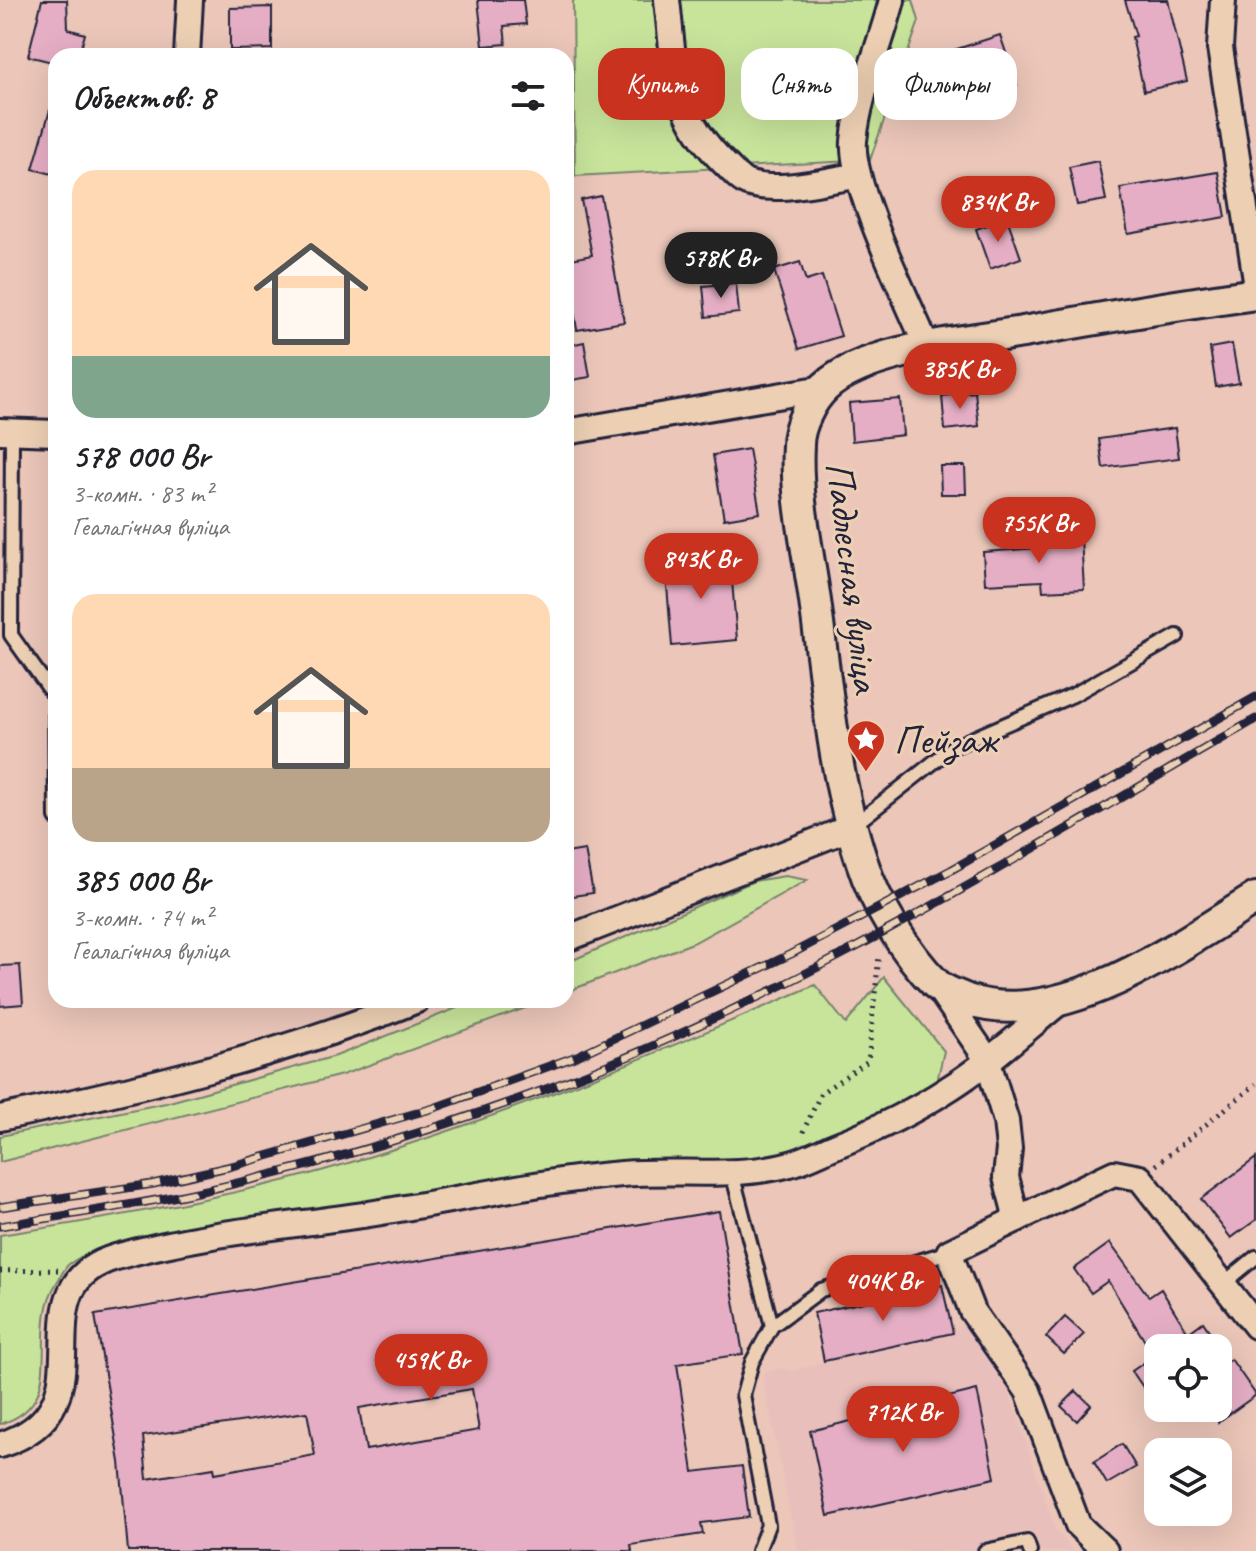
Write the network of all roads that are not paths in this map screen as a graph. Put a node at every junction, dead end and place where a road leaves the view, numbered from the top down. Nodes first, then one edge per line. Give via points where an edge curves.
1 (190, 0) edge
2 (667, 0) edge
3 (892, 0) edge
4 (1223, 0) edge
5 (187, 48) edge
6 (857, 176) junction
7 (1256, 280) edge
8 (1256, 294) edge
9 (927, 347) junction
10 (824, 388) junction
11 (6, 431) edge
12 (574, 431) edge
13 (48, 433) edge
14 (1177, 636) dead end
15 (48, 687) edge
16 (852, 827) junction
17 (1256, 898) edge
18 (574, 936) edge
19 (937, 986) junction
20 (1064, 999) junction
21 (397, 1008) edge
22 (987, 1059) junction
23 (0, 1118) edge
24 (732, 1173) junction
25 (1017, 1219) junction
26 (949, 1252) junction
27 (1256, 1257) edge
28 (1223, 1284) junction
29 (772, 1326) junction
30 (1256, 1326) edge
31 (0, 1445) edge
32 (758, 1551) edge
33 (985, 1551) edge
34 (1030, 1551) edge
35 (1105, 1551) edge

1 - 5 street
2 - 6 street via 678,89 688,120 745,182 771,186
3 - 6 street via 859,108
4 - 7 street via 1220,48
6 - 9 street
8 - 9 street
9 - 10 street via 854,369
10 - 12 street
10 - 16 street, Падлесная вуліца via 797,443 838,764
11 - 13 street
11 - 15 lane via 11,635
14 - 16 lane via 1073,695 953,747
16 - 18 street
16 - 19 street, Падлесная вуліца via 873,889
17 - 20 street via 1155,960
19 - 20 street via 969,1000 999,1005
19 - 22 street
20 - 22 street
21 - 23 street via 236,1064
22 - 24 street via 950,1088 880,1128 790,1164
22 - 25 street via 1006,1121 1006,1177
24 - 29 lane
24 - 31 street via 620,1174 233,1233 111,1258 80,1278 66,1305 62,1386 55,1407 23,1437
25 - 26 street
25 - 28 street via 1114,1173 1140,1178
26 - 29 lane via 821,1290
26 - 35 street via 972,1311 1028,1391 1078,1525
27 - 28 lane
28 - 30 street
29 - 32 lane via 752,1362 743,1395 768,1525
33 - 34 lane via 1027,1542

